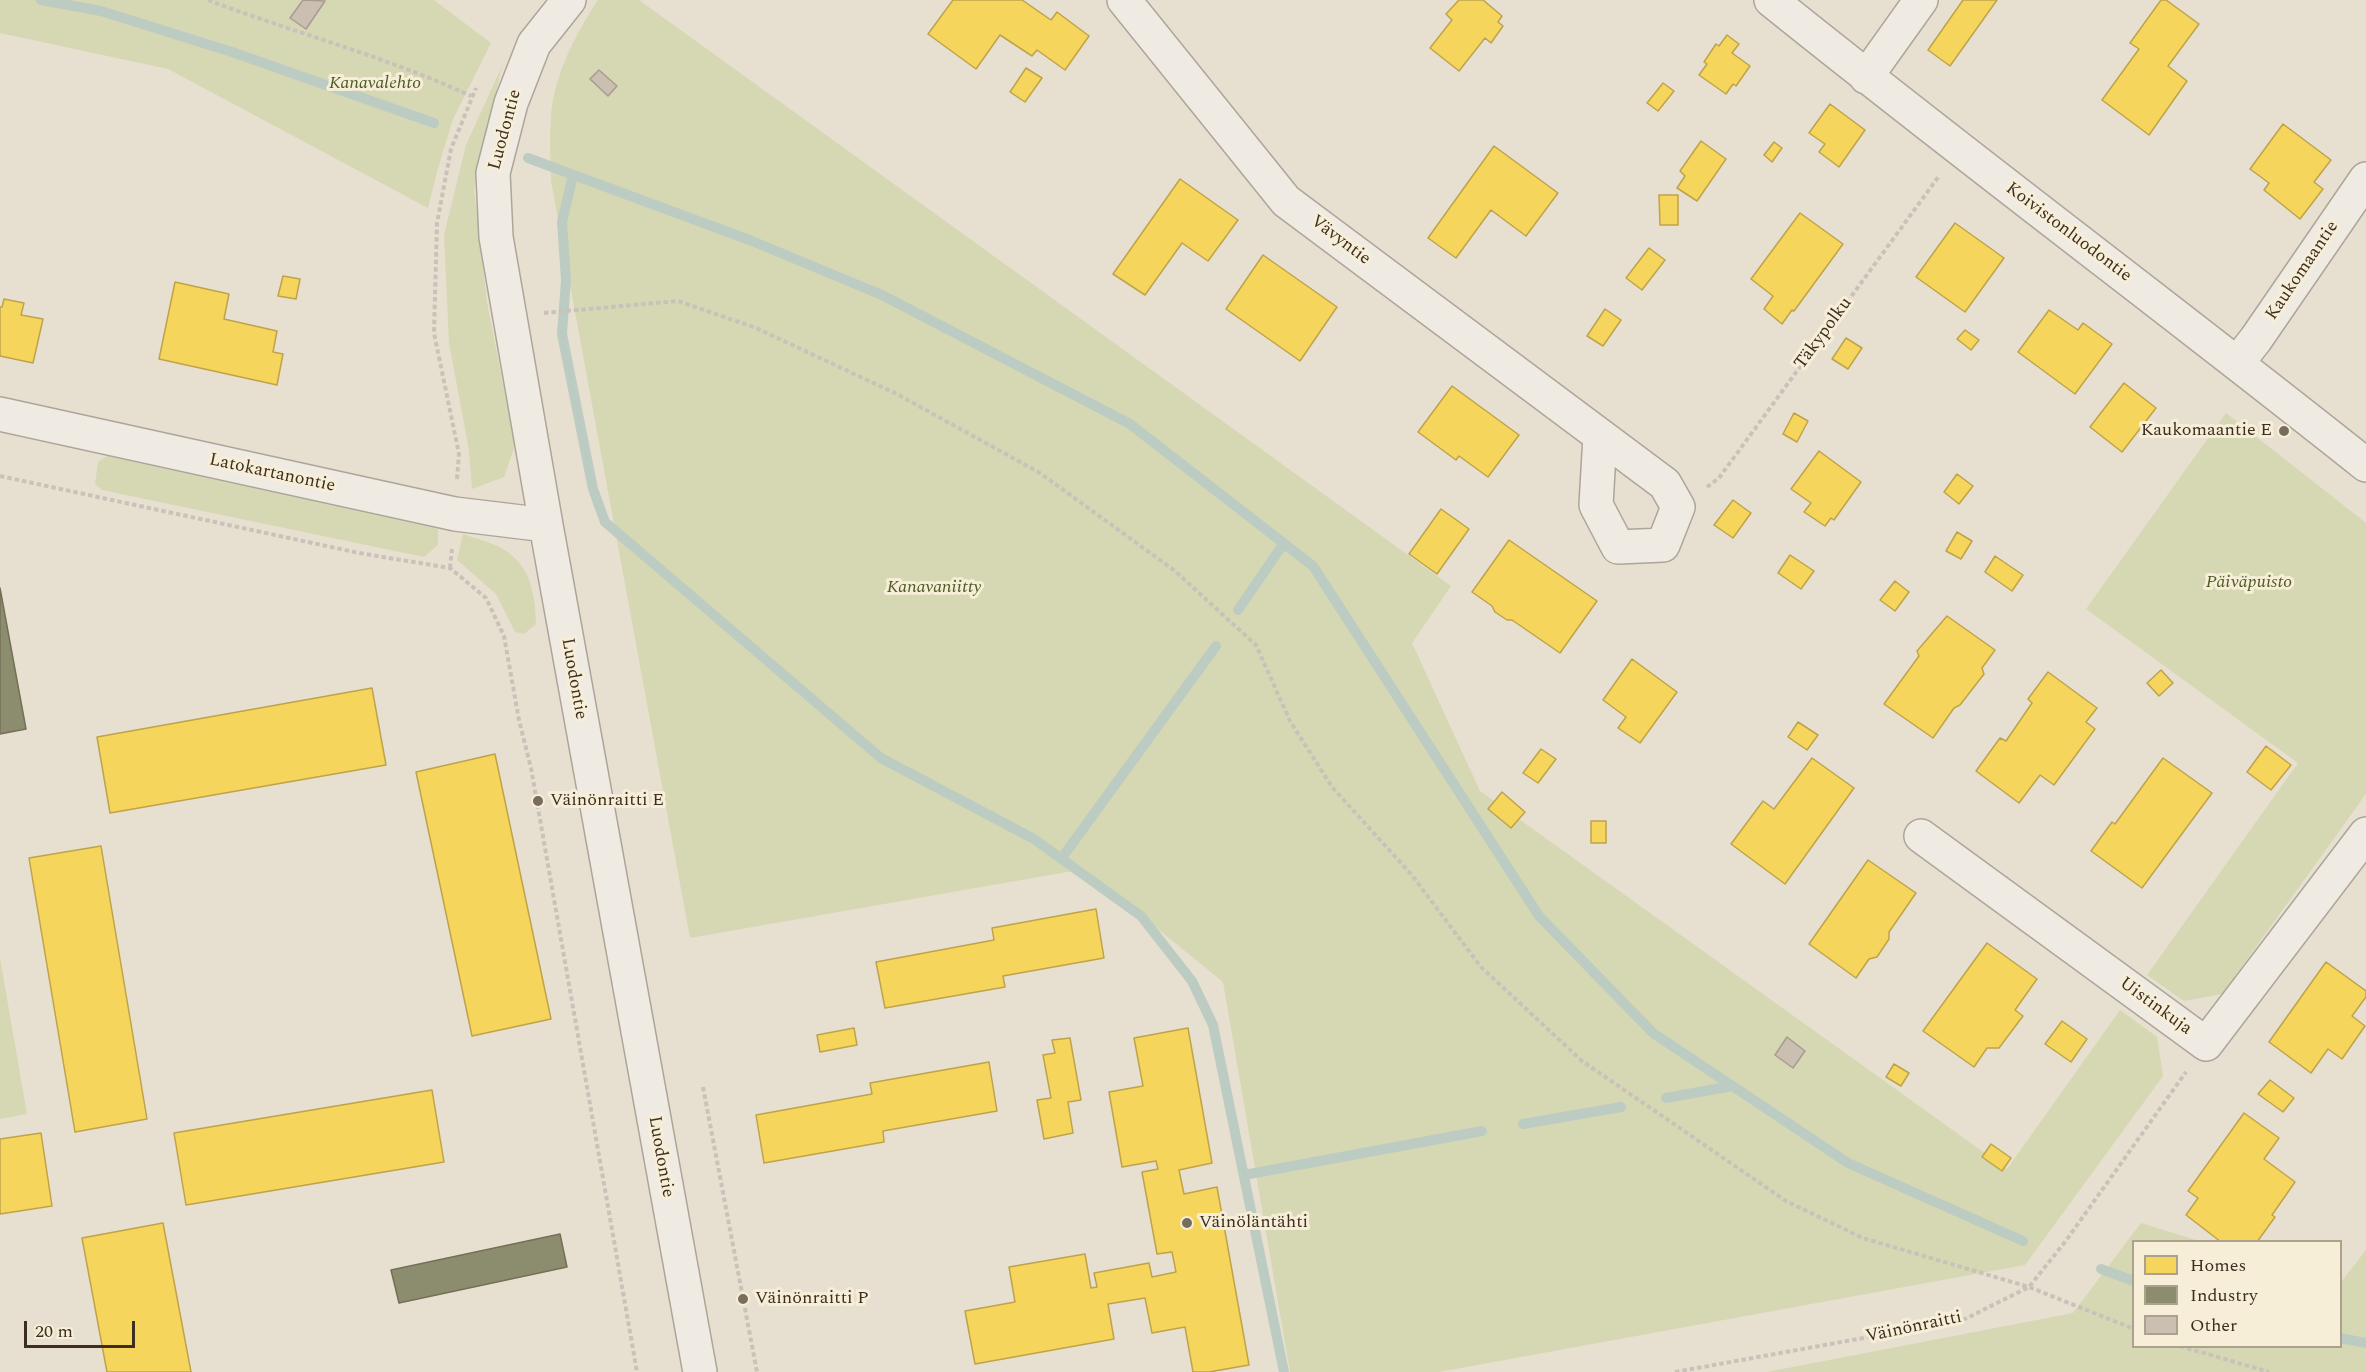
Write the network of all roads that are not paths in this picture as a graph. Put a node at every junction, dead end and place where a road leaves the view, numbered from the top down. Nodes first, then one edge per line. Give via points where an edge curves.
1 (569, 0) edge
2 (1124, 0) edge
3 (1771, 0) edge
4 (1921, 0) edge
5 (1866, 77) junction
6 (2366, 179) edge
7 (2238, 362) junction
8 (0, 414) edge
9 (1600, 436) junction
10 (2366, 465) edge
11 (546, 525) junction
12 (2366, 834) edge
13 (1921, 836) dead end
14 (700, 1372) edge

1 - 11 street, Luodontie via 534,44 511,103 493,173 496,237
2 - 9 street, Vävyntie via 1286,201
3 - 5 street, Koivistonluodontie
4 - 5 street
5 - 7 street, Koivistonluodontie
6 - 7 street, Kaukomaantie
7 - 10 street, Koivistonluodontie
8 - 11 street, Latokartanontie via 455,514
9 - 9 street, Vävyntie via 1596,505 1618,547 1664,545 1678,507 1665,484
11 - 14 street, Luodontie
12 - 13 street, Uistinkuja via 2206,1044

